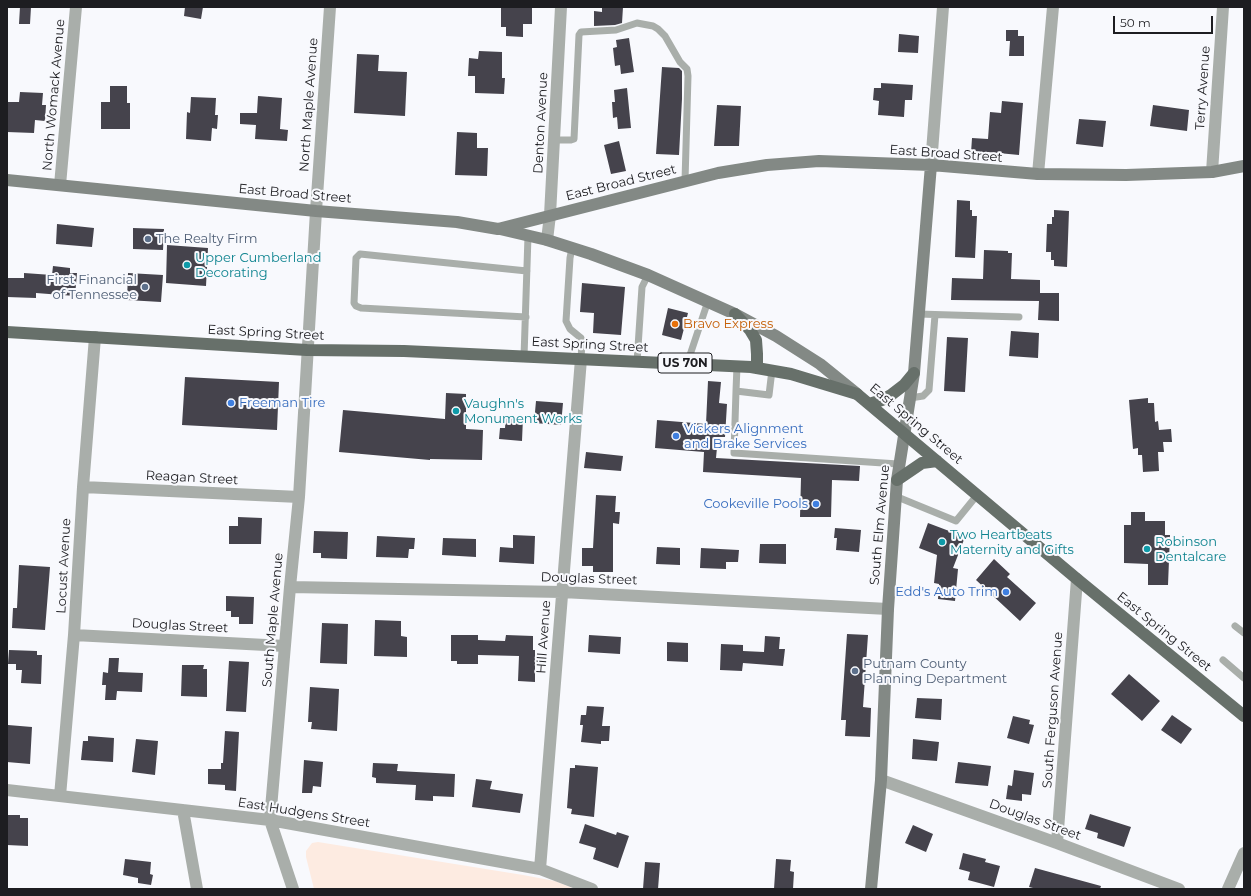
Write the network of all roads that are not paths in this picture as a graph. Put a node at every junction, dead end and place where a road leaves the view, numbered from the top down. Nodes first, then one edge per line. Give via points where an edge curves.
1 (76, 7) edge
2 (330, 7) edge
3 (561, 7) edge
4 (943, 7) edge
5 (1053, 7) edge
6 (1223, 7) edge
7 (554, 140) junction
8 (931, 165) junction
9 (1244, 166) edge
10 (1212, 172) junction
11 (1038, 174) junction
12 (7, 180) edge
13 (685, 181) junction
14 (60, 185) junction
15 (316, 211) junction
16 (550, 215) junction
17 (498, 229) junction
18 (528, 236) junction
19 (547, 240) junction
20 (572, 248) junction
21 (527, 271) junction
22 (648, 275) junction
23 (708, 301) junction
24 (735, 314) junction
25 (918, 314) junction
26 (935, 315) junction
27 (526, 317) junction
28 (1019, 317) dead end
29 (7, 332) edge
30 (95, 337) junction
31 (307, 350) junction
32 (524, 356) junction
33 (581, 359) junction
34 (637, 362) junction
35 (690, 364) junction
36 (737, 366) junction
37 (757, 368) junction
38 (772, 370) junction
39 (914, 373) junction
40 (736, 391) junction
41 (857, 394) junction
42 (910, 398) junction
43 (869, 404) junction
44 (904, 433) junction
45 (937, 461) junction
46 (898, 464) junction
47 (897, 480) junction
48 (83, 487) junction
49 (978, 494) junction
50 (895, 496) junction
51 (299, 497) junction
52 (1077, 579) junction
53 (290, 587) junction
54 (562, 592) junction
55 (888, 609) junction
56 (1235, 626) dead end
57 (1244, 633) edge
58 (74, 634) junction
59 (285, 646) junction
60 (1223, 660) dead end
61 (1244, 678) edge
62 (1244, 716) edge
63 (880, 780) junction
64 (7, 790) edge
65 (60, 796) junction
66 (183, 810) junction
67 (270, 820) junction
68 (1057, 842) junction
69 (1244, 853) edge
70 (540, 869) junction
71 (197, 889) edge
72 (293, 889) edge
73 (592, 889) edge
74 (872, 889) edge
75 (1179, 889) edge
76 (1228, 889) edge

1 - 14 street, North Womack Avenue
2 - 15 street, North Maple Avenue
3 - 7 street, Denton Avenue
4 - 8 street
5 - 11 street
6 - 10 street, Terry Avenue
7 - 13 lane via 574,138 581,32 616,30 636,23 652,26 665,36 687,69
7 - 16 street, Denton Avenue
8 - 11 street, East Broad Street
8 - 13 street, East Broad Street via 818,161 767,165
8 - 25 street, South Elm Avenue
9 - 10 street, East Broad Street
10 - 11 street, East Broad Street via 1126,175
12 - 14 street, East Broad Street
13 - 16 street, East Broad Street
14 - 15 street, East Broad Street
15 - 17 street, East Broad Street via 444,221
15 - 31 street, North Maple Avenue
16 - 17 street, East Broad Street
16 - 19 street, Denton Avenue
17 - 18 street
18 - 19 street
18 - 21 lane
19 - 20 street
20 - 22 street
20 - 33 lane via 566,321 570,329 581,338
21 - 27 lane
21 - 27 lane via 360,254 356,258 354,303 361,308
22 - 23 street
22 - 34 lane via 642,287
23 - 24 street
23 - 35 lane via 690,354
24 - 37 main road via 756,340
24 - 41 street via 820,364
25 - 26 lane
25 - 39 street, South Elm Avenue
26 - 28 lane
26 - 42 lane via 929,390 923,396
27 - 32 lane
29 - 30 main road, East Spring Street / US 70N
30 - 31 main road, East Spring Street / US 70N
30 - 48 street, Locust Avenue
31 - 32 main road, East Spring Street / US 70N
31 - 51 street, South Maple Avenue
32 - 33 main road, East Spring Street / US 70N
33 - 34 main road, East Spring Street / US 70N
33 - 54 street, Hill Avenue
34 - 35 main road, East Spring Street / US 70N
35 - 36 main road, East Spring Street / US 70N
36 - 37 main road, East Spring Street / US 70N
36 - 40 lane
37 - 38 main road, East Spring Street / US 70N
38 - 40 lane via 769,395
38 - 41 main road, East Spring Street / US 70N
39 - 42 street, South Elm Avenue
39 - 43 main road via 892,395
40 - 46 lane via 734,453
41 - 43 main road, East Spring Street / US 70N
42 - 44 street, South Elm Avenue
43 - 44 main road, East Spring Street / US 70N
44 - 45 main road, East Spring Street / US 70N
44 - 46 street, South Elm Avenue
45 - 47 main road via 922,463
45 - 49 main road, East Spring Street / US 70N
46 - 47 street, South Elm Avenue
47 - 50 street, South Elm Avenue
48 - 51 street, Reagan Street
48 - 58 street, Locust Avenue
49 - 50 lane via 956,521
49 - 52 main road, East Spring Street / US 70N
50 - 55 street, South Elm Avenue
51 - 53 street, South Maple Avenue
52 - 62 main road, East Spring Street / US 70N
52 - 68 street, South Ferguson Avenue
53 - 54 street, Douglas Street
53 - 59 street, South Maple Avenue
54 - 55 street, Douglas Street
54 - 70 street, Hill Avenue
55 - 63 street, South Elm Avenue
56 - 57 lane
58 - 59 street, Douglas Street
58 - 65 street, Locust Avenue
59 - 67 street, South Maple Avenue
60 - 61 lane
63 - 68 street, Douglas Street
63 - 74 street, South Elm Avenue
64 - 65 street, East Hudgens Street
65 - 66 street, East Hudgens Street
66 - 67 street, East Hudgens Street
66 - 71 street
67 - 70 street, East Hudgens Street
67 - 72 street, South Maple Avenue
68 - 75 street, Douglas Street
69 - 76 street
70 - 73 street, East Hudgens Street

